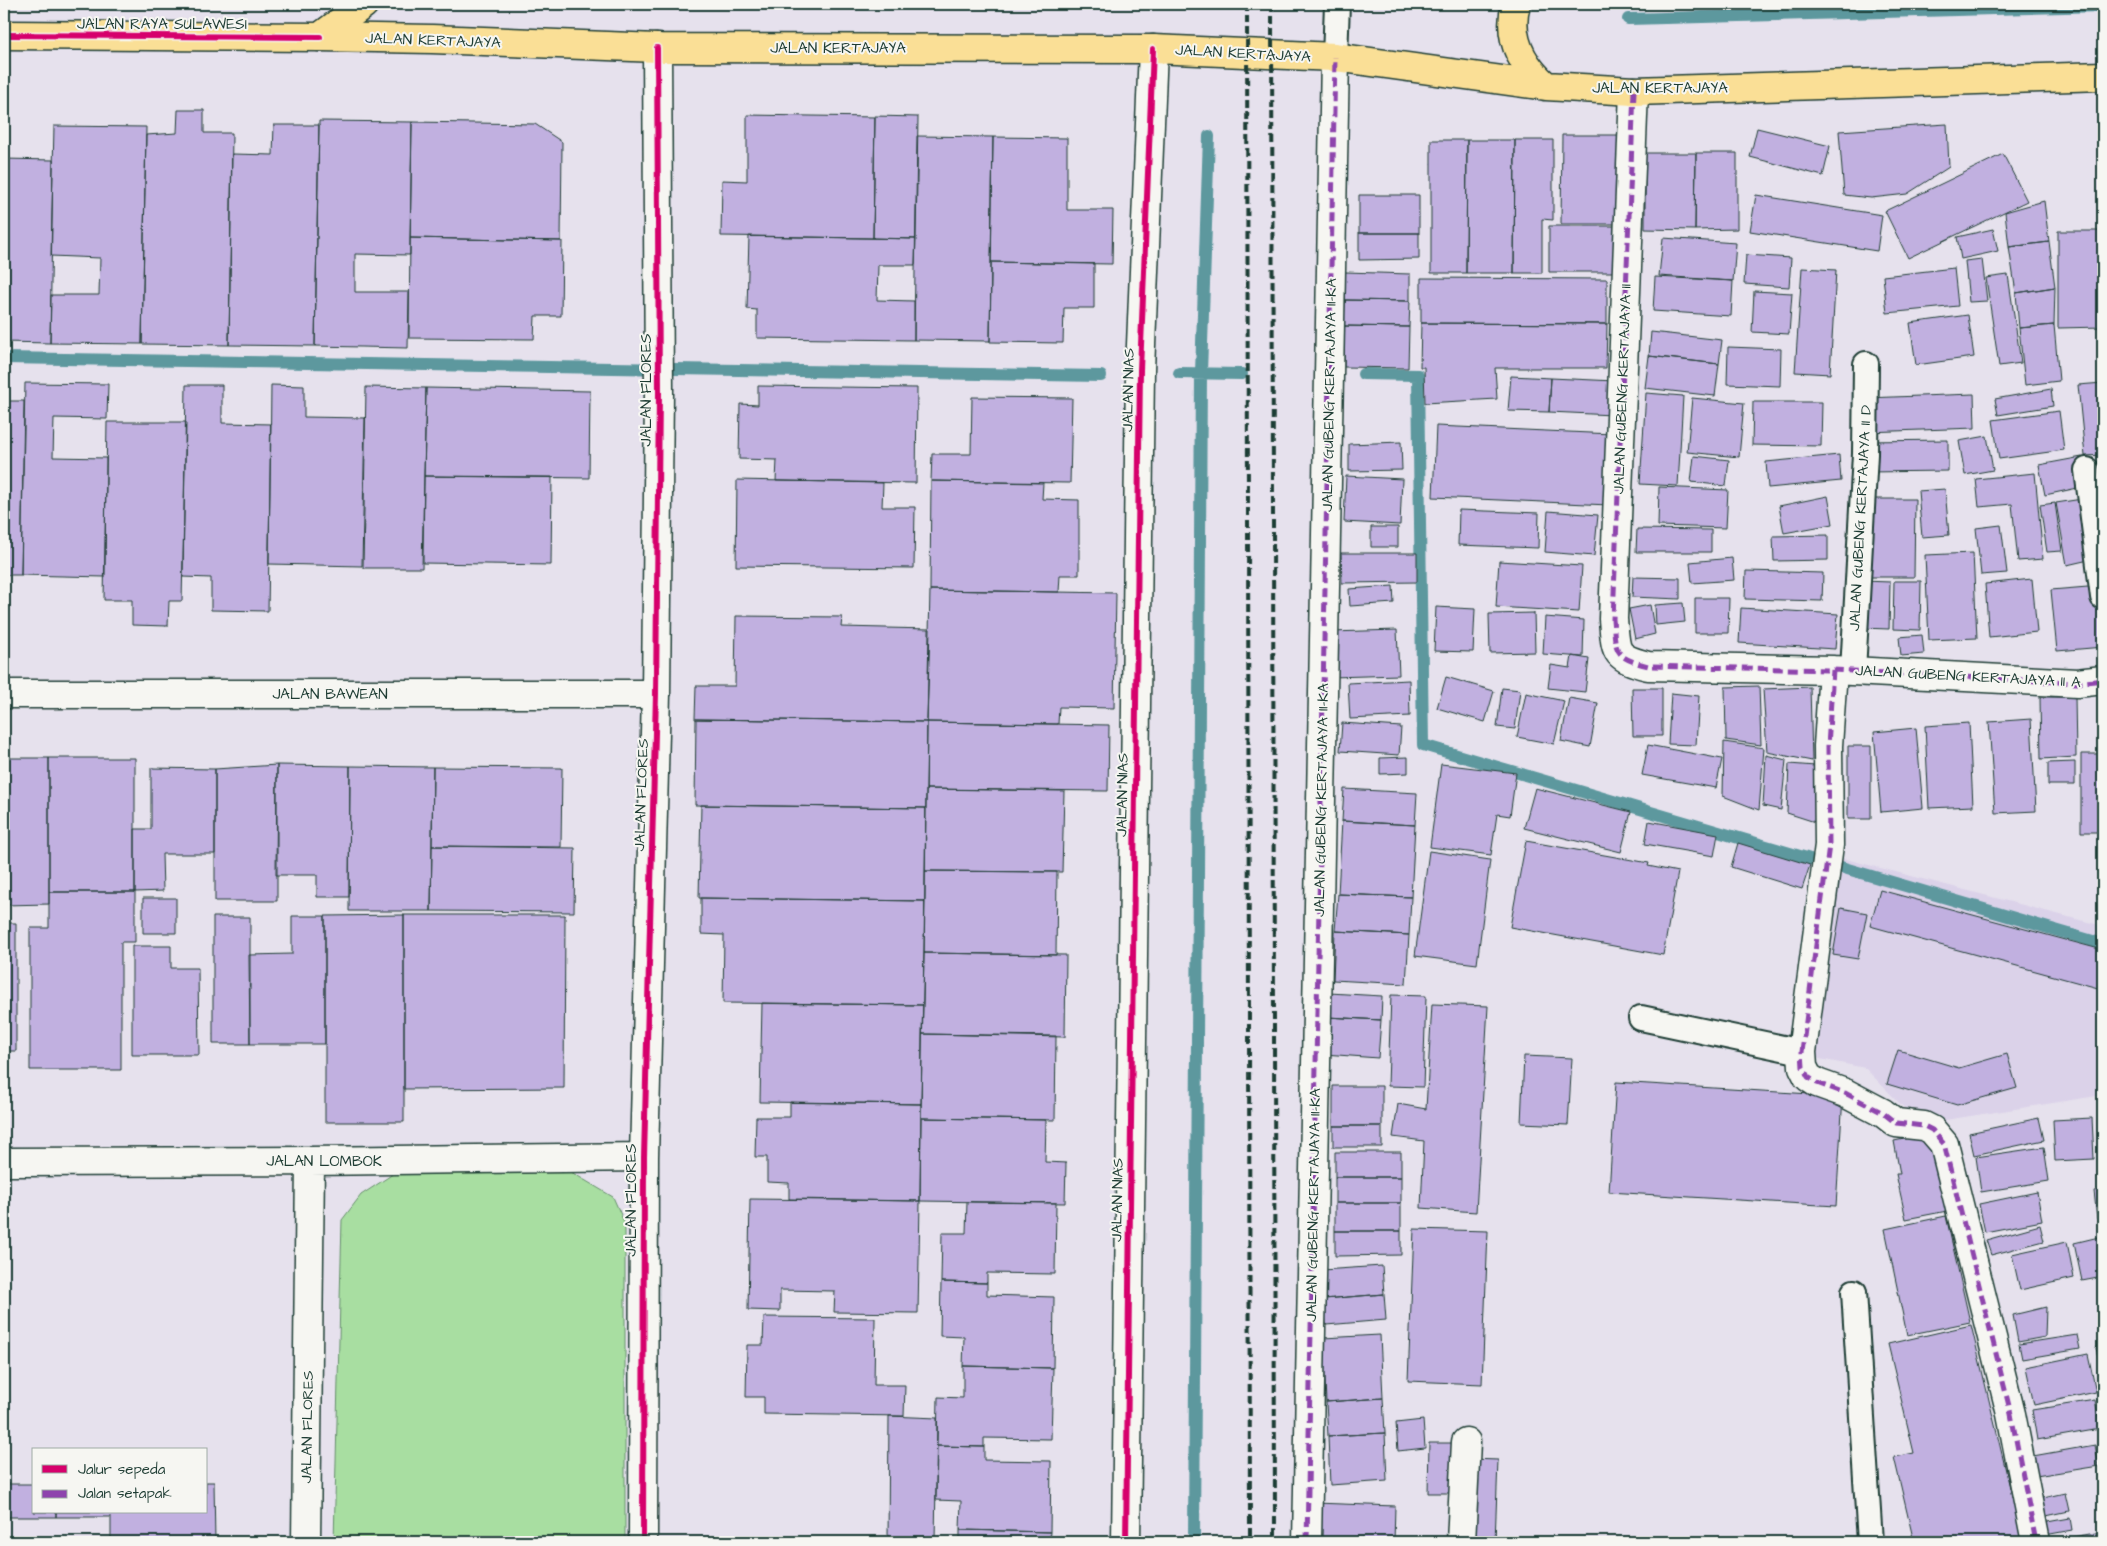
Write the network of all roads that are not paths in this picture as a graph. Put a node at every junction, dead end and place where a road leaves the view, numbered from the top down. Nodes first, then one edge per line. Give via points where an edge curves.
1 (364, 4) edge
2 (1337, 4) edge
3 (1516, 4) edge
4 (4, 35) edge
5 (320, 37) junction
6 (657, 48) junction
7 (1154, 49) junction
8 (1335, 57) junction
9 (2103, 76) edge
10 (1546, 86) junction
11 (1634, 91) junction
12 (1866, 364) dead end
13 (2087, 470) dead end
14 (2103, 597) edge
15 (1648, 666) joint
16 (1843, 671) junction
17 (2103, 680) edge
18 (4, 694) edge
19 (656, 694) junction
20 (1641, 1018) dead end
21 (1802, 1052) junction
22 (644, 1157) junction
23 (310, 1161) junction
24 (4, 1162) edge
25 (1854, 1292) dead end
26 (1466, 1442) dead end
27 (306, 1542) edge
28 (643, 1542) edge
29 (1126, 1542) edge
30 (1307, 1542) edge
31 (1461, 1542) edge
32 (1870, 1542) edge
33 (2036, 1542) edge

1 - 5 main road
2 - 8 lane
3 - 10 main road via 1513,21 1521,58 1531,73
4 - 5 main road, JALAN RAYA SULAWESI
5 - 6 main road, JALAN KERTAJAYA
6 - 7 main road, JALAN KERTAJAYA
6 - 19 street, JALAN FLORES via 659,392
7 - 8 main road, JALAN KERTAJAYA
7 - 29 street, JALAN NIAS via 1140,370
8 - 10 main road, JALAN KERTAJAYA
8 - 30 street, JALAN GUBENG KERTAJAYA II-KA
9 - 11 main road, JALAN KERTAJAYA
10 - 11 main road, JALAN KERTAJAYA
11 - 15 street, JALAN GUBENG KERTAJAYA II via 1613,619 1616,648 1626,661
12 - 16 lane, JALAN GUBENG KERTAJAYA II D via 1865,454
13 - 14 lane
15 - 16 street, JALAN GUBENG KERTAJAYA II A
16 - 17 street, JALAN GUBENG KERTAJAYA II A via 2076,683
16 - 21 street, JALAN GUBENG KERTAJAYA II A via 1828,746 1829,845
18 - 19 street, JALAN BAWEAN
19 - 22 street, JALAN FLORES
20 - 21 lane
21 - 33 street via 1803,1067 1808,1077 1817,1083 1845,1092 1896,1122 1924,1126 1944,1144 2011,1414
22 - 23 street, JALAN LOMBOK
22 - 28 street, JALAN FLORES
23 - 24 street, JALAN LOMBOK
23 - 27 street, JALAN FLORES
25 - 32 lane
26 - 31 street

